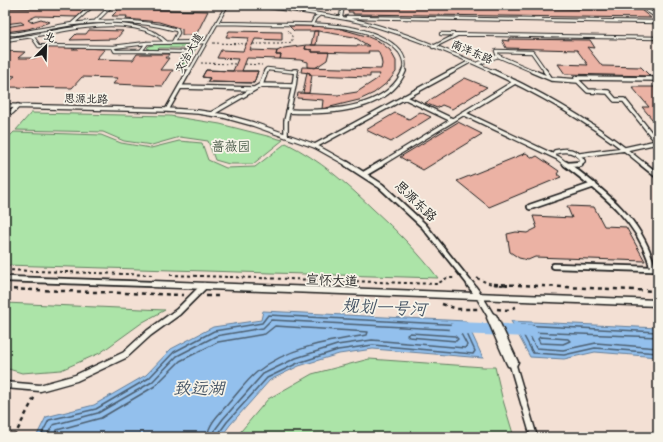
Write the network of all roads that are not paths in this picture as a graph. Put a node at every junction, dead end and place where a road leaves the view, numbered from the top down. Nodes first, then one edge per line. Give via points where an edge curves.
1 (5, 5) edge
2 (227, 5) edge
3 (254, 5) edge
4 (343, 5) edge
5 (534, 5) edge
6 (92, 6) junction
7 (111, 6) edge
8 (319, 15) junction
9 (341, 17) junction
10 (658, 18) edge
11 (96, 21) junction
12 (658, 22) edge
13 (217, 23) junction
14 (72, 24) junction
15 (312, 24) junction
16 (5, 34) edge
17 (15, 34) junction
18 (441, 34) dead end
19 (460, 34) junction
20 (32, 36) junction
21 (658, 38) edge
22 (11, 39) junction
23 (6, 40) edge
24 (166, 42) junction
25 (173, 42) junction
26 (206, 42) junction
27 (147, 43) junction
28 (433, 46) junction
29 (112, 47) junction
30 (141, 51) junction
31 (498, 56) junction
32 (471, 61) junction
33 (477, 64) junction
34 (191, 68) junction
35 (551, 79) junction
36 (658, 79) edge
37 (578, 81) junction
38 (515, 82) junction
39 (261, 85) junction
40 (294, 86) junction
41 (180, 87) junction
42 (255, 89) junction
43 (404, 97) junction
44 (5, 106) edge
45 (18, 106) junction
46 (168, 110) junction
47 (288, 111) junction
48 (12, 112) dead end
49 (464, 113) junction
50 (210, 114) junction
51 (452, 120) junction
52 (286, 135) junction
53 (657, 143) edge
54 (315, 146) junction
55 (625, 149) junction
56 (580, 155) junction
57 (554, 156) junction
58 (568, 165) junction
59 (364, 174) junction
60 (658, 176) edge
61 (594, 185) junction
62 (530, 207) dead end
63 (554, 266) dead end
64 (5, 279) edge
65 (204, 286) junction
66 (480, 296) junction
67 (658, 303) edge
68 (489, 314) joint
69 (512, 362) joint
70 (5, 385) edge
71 (534, 437) edge

1 - 6 lane
2 - 13 lane, 文治大道
3 - 8 lane, 南洋东路
4 - 9 lane
5 - 10 lane via 644,8
6 - 7 lane
6 - 14 lane
7 - 11 lane
8 - 9 lane
8 - 15 lane via 314,18
8 - 28 lane, 南洋东路 via 356,21
9 - 12 lane
11 - 14 lane
11 - 25 lane via 160,25 177,30
13 - 15 lane
13 - 26 lane, 文治大道
14 - 17 lane
15 - 47 lane via 361,30 381,38 404,58 406,67 398,84 377,99 355,107 316,112
16 - 17 lane
17 - 22 lane
18 - 19 lane
19 - 21 lane
19 - 28 lane
20 - 22 lane
20 - 24 lane via 83,27 116,26 140,28
20 - 29 lane via 39,46
22 - 23 lane
24 - 25 lane
24 - 27 lane
25 - 26 lane
26 - 34 lane, 文治大道
27 - 29 lane
27 - 30 lane
28 - 32 lane, 南洋东路
29 - 30 lane via 115,51
30 - 34 lane via 186,52 178,68
31 - 33 lane
31 - 35 lane
31 - 35 lane via 496,51 532,52
32 - 33 lane, 南洋东路
32 - 43 lane
33 - 38 lane, 南洋东路
34 - 41 lane, 文治大道
35 - 37 lane
36 - 37 lane via 576,78
37 - 53 lane via 588,91 608,92 614,100 624,100
38 - 49 lane
38 - 55 lane, 南洋东路 via 569,111
39 - 40 lane
39 - 40 lane via 267,69 296,71
39 - 42 lane
40 - 47 lane
41 - 42 lane
41 - 46 lane, 文治大道
42 - 50 lane
43 - 51 lane
43 - 54 lane
44 - 45 lane, 思源北路
45 - 46 lane, 思源北路
45 - 48 lane
46 - 50 lane, 思源东路
47 - 52 lane
49 - 51 lane
49 - 57 lane
50 - 52 lane, 思源东路
51 - 59 lane
52 - 54 lane, 思源东路
53 - 55 lane
54 - 59 lane, 思源东路
55 - 56 lane
55 - 60 lane, 南洋东路
56 - 57 lane via 562,149 555,152
56 - 58 lane via 583,160 578,165
57 - 58 lane
58 - 61 lane
59 - 66 lane, 思源东路 via 381,186 424,226
61 - 62 lane
61 - 63 lane via 628,217 649,252 654,269
64 - 65 lane, 宣怀大道
65 - 66 lane, 宣怀大道
65 - 70 lane via 178,312 125,354 76,378 40,388
66 - 67 lane, 宣怀大道
66 - 68 lane, 思源东路
68 - 69 street, 思源东路
69 - 71 lane, 思源东路

